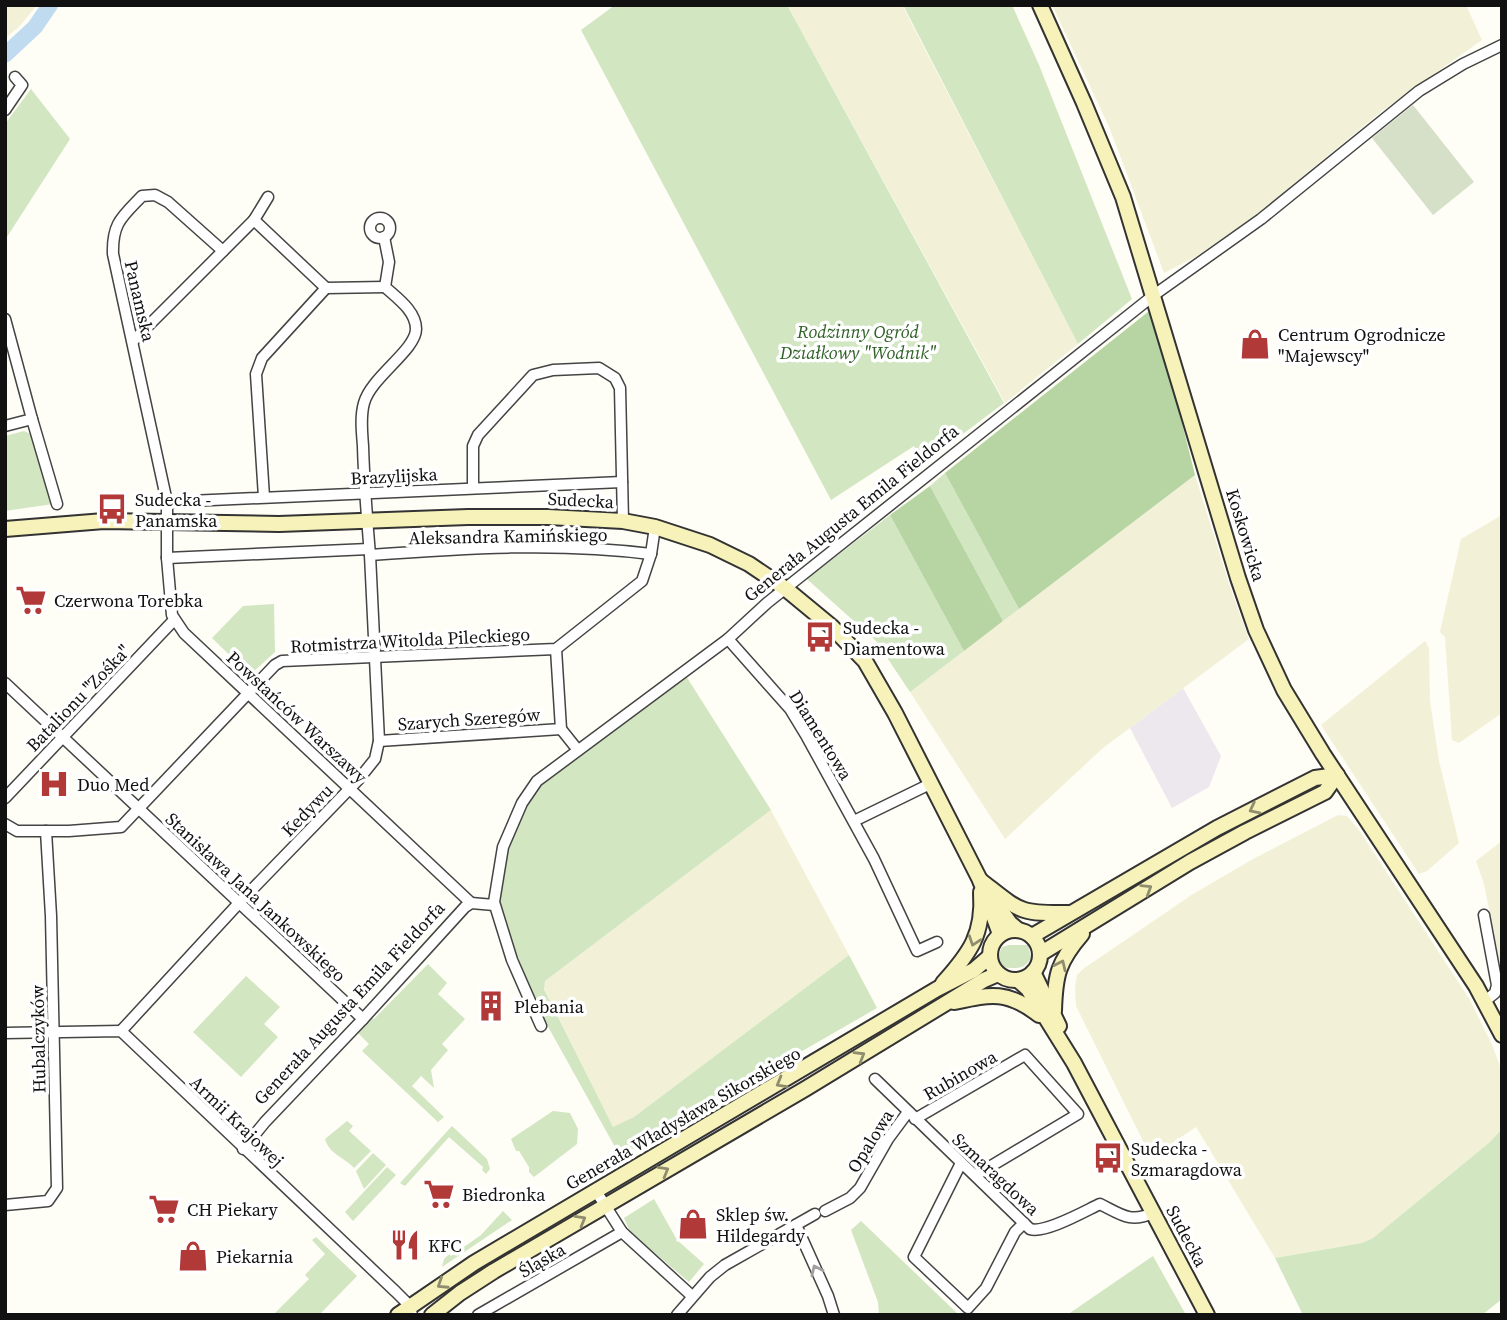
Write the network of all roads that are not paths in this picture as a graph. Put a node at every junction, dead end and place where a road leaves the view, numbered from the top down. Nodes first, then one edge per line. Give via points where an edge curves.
1 (1040, 5) edge
2 (1502, 45) edge
3 (15, 77) dead end
4 (5, 110) edge
5 (268, 197) dead end
6 (254, 220) junction
7 (384, 237) dead end
8 (223, 251) junction
9 (385, 287) junction
10 (326, 288) junction
11 (1154, 295) junction
12 (5, 319) edge
13 (134, 341) junction
14 (32, 419) junction
15 (5, 426) edge
16 (622, 482) junction
17 (473, 487) junction
18 (366, 494) junction
19 (264, 498) junction
20 (167, 502) junction
21 (57, 504) dead end
22 (368, 521) junction
23 (623, 521) junction
24 (167, 522) junction
25 (656, 527) junction
26 (5, 529) edge
27 (370, 552) junction
28 (651, 554) junction
29 (167, 558) junction
30 (786, 589) junction
31 (174, 620) junction
32 (728, 639) junction
33 (556, 649) junction
34 (374, 656) junction
35 (5, 683) edge
36 (249, 692) junction
37 (561, 729) junction
38 (63, 738) junction
39 (379, 741) junction
40 (577, 749) junction
41 (1323, 754) junction
42 (1337, 775) junction
43 (1315, 778) junction
44 (930, 784) junction
45 (350, 788) junction
46 (1325, 793) junction
47 (5, 798) edge
48 (1353, 800) junction
49 (138, 808) junction
50 (854, 821) junction
51 (5, 824) edge
52 (46, 831) junction
53 (980, 880) junction
54 (239, 903) junction
55 (471, 903) junction
56 (494, 905) junction
57 (1070, 913) junction
58 (1484, 915) dead end
59 (1089, 925) junction
60 (1017, 929) junction
61 (1000, 934) junction
62 (1032, 936) junction
63 (937, 942) dead end
64 (1040, 954) junction
65 (989, 957) junction
66 (1033, 972) junction
67 (998, 974) junction
68 (1018, 980) junction
69 (937, 989) junction
70 (1485, 1001) junction
71 (946, 1004) junction
72 (1051, 1018) junction
73 (363, 1019) junction
74 (541, 1026) dead end
75 (121, 1031) junction
76 (54, 1032) junction
77 (5, 1033) edge
78 (1502, 1035) edge
79 (874, 1079) dead end
80 (912, 1115) junction
81 (243, 1149) junction
82 (961, 1163) junction
83 (976, 1175) junction
84 (596, 1191) junction
85 (5, 1205) edge
86 (605, 1206) junction
87 (1153, 1213) junction
88 (1024, 1223) junction
89 (796, 1225) junction
90 (622, 1232) junction
91 (692, 1296) junction
92 (407, 1312) edge
93 (432, 1315) edge
94 (478, 1315) edge
95 (677, 1315) edge
96 (834, 1315) edge
97 (1207, 1315) edge

1 - 11 street, Koskowicka via 1123,197
2 - 11 street, Generała Augusta Emila Fieldorfa via 1419,91 1295,192
3 - 4 street via 22,85
5 - 6 street
6 - 8 street
6 - 10 street
7 - 9 street via 389,261
8 - 13 street
8 - 13 street, Panamska via 168,202 155,195 142,196 117,222 113,235 113,254
9 - 10 street
9 - 18 street via 414,318 415,335 371,386 364,402
10 - 19 street via 262,358 256,374
11 - 30 street, Generała Augusta Emila Fieldorfa
11 - 41 street, Koskowicka via 1256,630 1284,690
12 - 14 street
13 - 20 street, Panamska
14 - 15 street
14 - 21 street
16 - 17 street, Brazylijska
16 - 17 street via 620,387 599,368 564,369 533,375 478,435 473,446
16 - 23 street
17 - 18 street, Brazylijska
18 - 19 street, Brazylijska
18 - 22 street
19 - 20 street, Brazylijska
20 - 24 street, Panamska
22 - 23 street, Sudecka via 503,517
22 - 24 street, Sudecka
22 - 27 street
23 - 25 street, Sudecka
24 - 26 street, Sudecka via 80,522
24 - 29 street
25 - 28 street, Rotmistrza Witolda Pileckiego
25 - 30 street, Sudecka via 732,555
27 - 28 street, Aleksandra Kamińskiego via 614,549
27 - 29 street, Aleksandra Kamińskiego
27 - 34 street, Kedywu
28 - 33 street, Rotmistrza Witolda Pileckiego via 642,581
29 - 31 street
30 - 32 street, Generała Augusta Emila Fieldorfa
30 - 44 street, Sudecka via 865,660
31 - 36 street, Powstańców Warszawy
31 - 38 street, Batalionu "Zośka"
32 - 40 street, Generała Augusta Emila Fieldorfa
32 - 50 street, Diamentowa via 790,709
33 - 34 street, Rotmistrza Witolda Pileckiego
33 - 37 street, Szarych Szeregów
34 - 36 street, Rotmistrza Witolda Pileckiego via 282,661
34 - 39 street, Kedywu
35 - 38 street, Stanisława Jana Jankowskiego
36 - 45 street, Powstańców Warszawy
36 - 49 street, Rotmistrza Witolda Pileckiego
37 - 39 street, Szarych Szeregów
37 - 40 street, Szarych Szeregów
38 - 47 street, Batalionu "Zośka"
38 - 49 street, Stanisława Jana Jankowskiego
39 - 45 street, Kedywu via 372,765
40 - 56 street, Generała Augusta Emila Fieldorfa via 537,780 522,803 503,847
41 - 42 street, Koskowicka
41 - 43 street
42 - 43 street
42 - 46 street
42 - 48 street, Koskowicka
43 -> 57 street via 1217,828
44 - 50 street
44 - 53 street, Sudecka
45 - 54 street, Kedywu
45 - 55 street, Powstańców Warszawy
46 - 48 street
59 -> 46 street via 1190,862
48 - 70 street, Koskowicka
49 - 52 street, Rotmistrza Witolda Pileckiego via 121,827
49 - 54 street, Stanisława Jana Jankowskiego
50 - 63 street, Diamentowa via 917,951
51 - 52 street, Rotmistrza Witolda Pileckiego via 18,831
52 - 76 street, Hubalczyków
53 - 57 street via 1020,910
53 - 60 street, Sudecka
53 - 61 street, Sudecka
53 -> 69 street via 978,928 972,948
54 - 73 street, Stanisława Jana Jankowskiego
54 - 75 street, Kedywu
55 - 56 street, Generała Augusta Emila Fieldorfa
55 - 73 street, Generała Augusta Emila Fieldorfa
56 - 74 street, Generała Augusta Emila Fieldorfa
57 - 62 street
58 - 70 street via 1497,985
59 - 64 street
72 -> 59 street via 1060,963
60 - 61 street
60 - 62 street
61 - 65 street
62 - 64 street
64 - 66 street
65 - 67 street
65 - 69 street, Generała Władysława Sikorskiego
66 - 68 street
66 - 72 street, Sudecka
67 - 68 street
67 - 71 street, Generała Władysława Sikorskiego
68 - 72 street, Sudecka
69 -> 84 street, Generała Władysława Sikorskiego
70 - 78 street, Koskowicka
71 - 72 street via 985,995 1007,997
86 -> 71 street, Generała Władysława Sikorskiego
72 - 87 street, Sudecka
73 - 81 street, Generała Augusta Emila Fieldorfa
75 - 76 street
75 - 81 street, Armii Krajowej
76 - 77 street
76 - 85 street, Hubalczyków via 57,1188 48,1201
79 - 80 street, Szmaragdowa
80 - 82 street, Szmaragdowa
80 - 83 street, Rubinowa via 1025,1055 1078,1114
80 - 89 street, Opalowa via 888,1139 850,1198
81 - 92 street, Armii Krajowej
82 - 83 street, Szmaragdowa
82 - 88 street via 914,1257 968,1308 986,1288
83 - 88 street, Szmaragdowa
84 - 86 street
84 -> 92 street, Generała Władysława Sikorskiego via 474,1263
86 - 90 street
93 -> 86 street, Generała Władysława Sikorskiego via 475,1283
87 - 88 street, Szmaragdowa via 1138,1220 1101,1204 1036,1231
87 - 97 street, Sudecka
89 - 91 street, Opalowa via 725,1265
96 -> 89 street
90 - 91 street
90 - 94 street, Śląska
91 - 95 street, Opalowa

